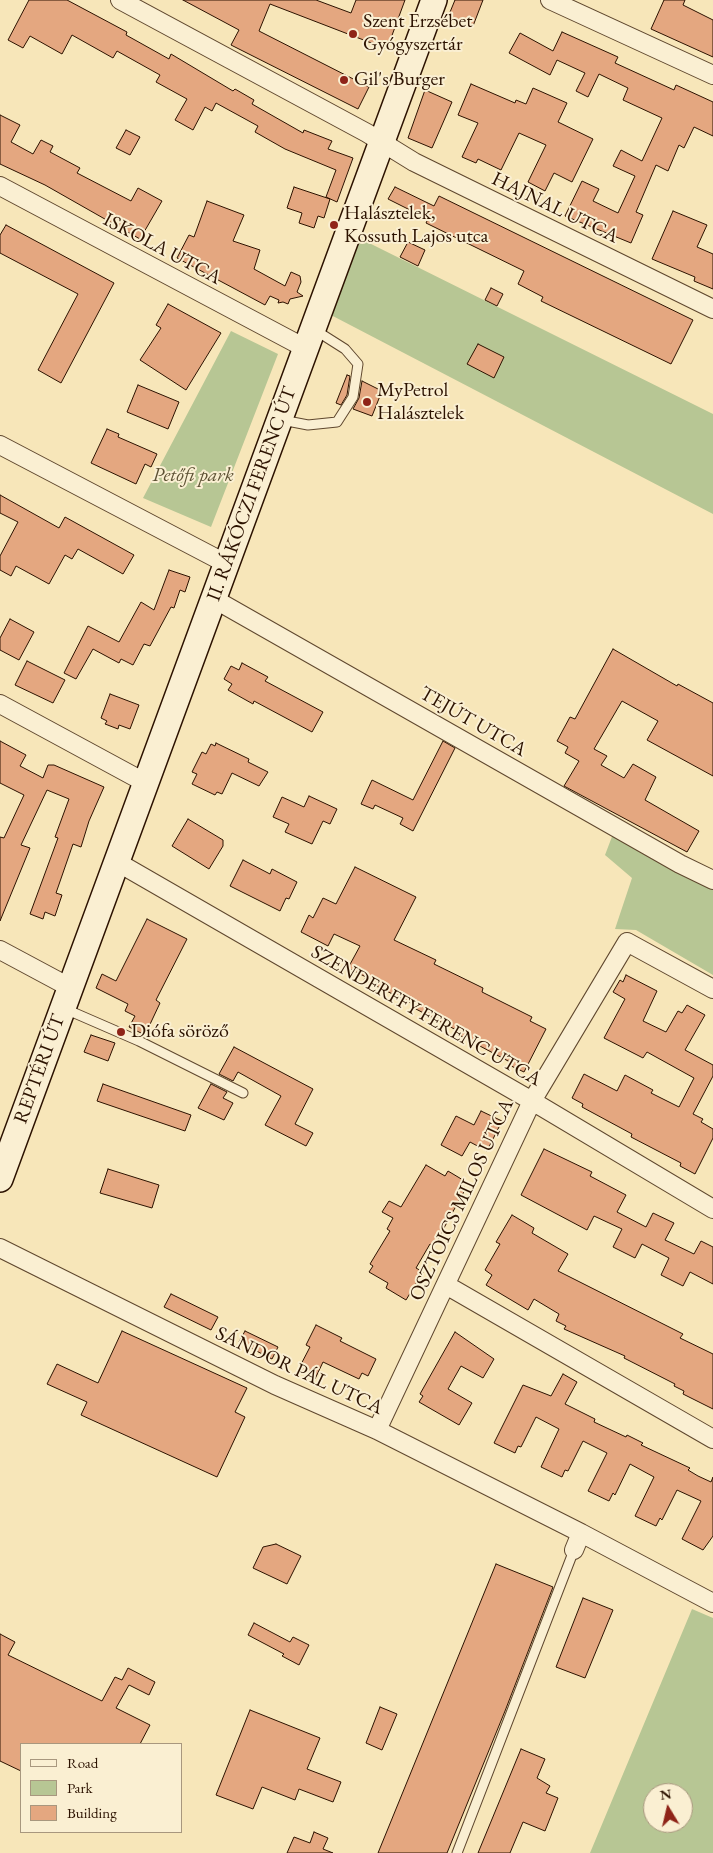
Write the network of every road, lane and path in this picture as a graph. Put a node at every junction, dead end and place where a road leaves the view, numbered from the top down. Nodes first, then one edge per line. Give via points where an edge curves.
1 (120, 0) edge
2 (434, 0) edge
3 (550, 0) edge
4 (713, 75) edge
5 (381, 141) junction
6 (0, 186) edge
7 (713, 309) edge
8 (309, 338) junction
9 (279, 419) junction
10 (0, 446) edge
11 (227, 564) junction
12 (214, 599) junction
13 (0, 704) edge
14 (146, 783) junction
15 (117, 862) junction
16 (713, 880) edge
17 (0, 950) edge
18 (713, 989) edge
19 (67, 998) junction
20 (242, 1093) dead end
21 (532, 1101) junction
22 (0, 1179) edge
23 (713, 1209) edge
24 (0, 1248) edge
25 (446, 1285) junction
26 (376, 1430) junction
27 (713, 1439) edge
28 (581, 1532) junction
29 (574, 1550) joint
30 (713, 1603) edge
31 (457, 1853) edge

1 - 5 street, HAJNAL UTCA
2 - 5 main road, II. RÁKÓCZI FERENC ÚT
3 - 4 street
5 - 7 street, HAJNAL UTCA via 414,162
5 - 8 main road, II. RÁKÓCZI FERENC ÚT
6 - 8 street, ISKOLA UTCA
8 - 9 main road, II. RÁKÓCZI FERENC ÚT
8 - 9 lane via 345,349 358,364 353,398 337,422 308,425
9 - 11 main road, II. RÁKÓCZI FERENC ÚT
10 - 11 street
11 - 12 main road, II. RÁKÓCZI FERENC ÚT
12 - 14 main road, II. RÁKÓCZI FERENC ÚT
12 - 16 street, TEJÚT UTCA
13 - 14 street
14 - 15 main road, II. RÁKÓCZI FERENC ÚT
15 - 19 main road, II. RÁKÓCZI FERENC ÚT
15 - 21 street, SZENDERFFY FERENC UTCA
17 - 19 street
18 - 21 street, OSZTOICS MILOS UTCA via 627,942
19 - 20 lane via 139,1041
19 - 22 main road, REPTÉRI ÚT
21 - 23 street, SZENDERFFY FERENC UTCA
21 - 25 street, OSZTOICS MILOS UTCA
24 - 26 street, SÁNDOR PÁL UTCA via 275,1385
25 - 26 street, OSZTOICS MILOS UTCA
25 - 27 street
26 - 28 street, SÁNDOR PÁL UTCA
28 - 29 street
28 - 30 street, SÁNDOR PÁL UTCA
29 - 31 lane

